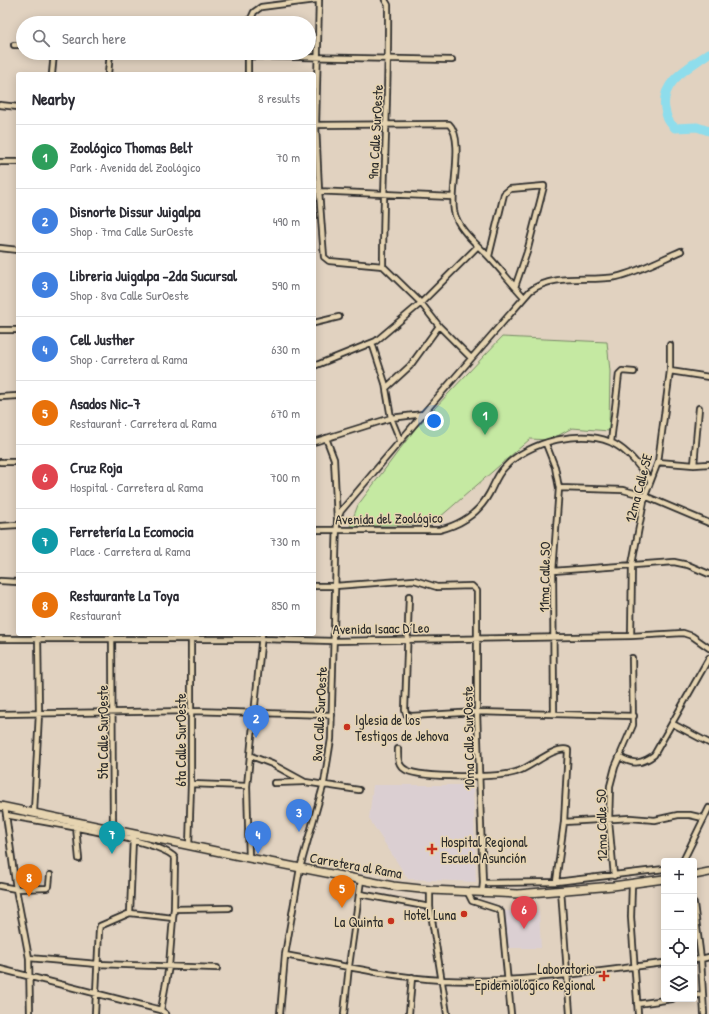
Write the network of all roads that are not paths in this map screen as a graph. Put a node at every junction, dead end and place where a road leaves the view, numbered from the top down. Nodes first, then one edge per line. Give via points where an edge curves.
1 (317, 0) edge
2 (385, 0) edge
3 (252, 16) edge
4 (318, 58) junction
5 (53, 60) edge
6 (109, 60) edge
7 (248, 60) edge
8 (389, 60) junction
9 (452, 60) dead end
10 (52, 72) edge
11 (108, 72) edge
12 (248, 72) edge
13 (316, 103) edge
14 (0, 105) edge
15 (16, 107) edge
16 (386, 125) junction
17 (316, 126) edge
18 (0, 162) edge
19 (16, 162) edge
20 (316, 191) edge
21 (383, 195) junction
22 (452, 197) junction
23 (478, 246) junction
24 (0, 248) edge
25 (16, 250) edge
26 (681, 251) dead end
27 (489, 256) junction
28 (383, 266) junction
29 (515, 287) junction
30 (524, 297) junction
31 (421, 303) junction
32 (339, 317) dead end
33 (316, 323) edge
34 (439, 326) junction
35 (0, 330) edge
36 (16, 330) edge
37 (372, 343) junction
38 (670, 345) dead end
39 (470, 358) junction
40 (316, 365) edge
41 (670, 371) junction
42 (634, 372) dead end
43 (709, 377) edge
44 (386, 388) junction
45 (16, 396) edge
46 (0, 397) edge
47 (699, 408) dead end
48 (423, 414) junction
49 (391, 418) junction
50 (326, 438) junction
51 (400, 440) junction
52 (316, 441) edge
53 (611, 442) junction
54 (546, 444) junction
55 (0, 462) edge
56 (16, 462) edge
57 (658, 462) junction
58 (709, 464) edge
59 (694, 465) junction
60 (650, 480) junction
61 (559, 488) junction
62 (644, 496) junction
63 (337, 520) junction
64 (709, 523) edge
65 (16, 525) edge
66 (0, 526) edge
67 (316, 530) edge
68 (337, 530) junction
69 (632, 564) junction
70 (553, 572) junction
71 (709, 574) edge
72 (0, 581) edge
73 (16, 582) edge
74 (316, 586) edge
75 (335, 586) junction
76 (409, 596) dead end
77 (112, 636) edge
78 (262, 636) edge
79 (554, 636) junction
80 (631, 636) junction
81 (38, 637) edge
82 (191, 637) edge
83 (478, 637) junction
84 (0, 639) edge
85 (407, 639) junction
86 (333, 641) junction
87 (709, 648) edge
88 (632, 658) dead end
89 (709, 658) edge
90 (191, 711) junction
91 (113, 712) junction
92 (255, 712) junction
93 (477, 712) junction
94 (39, 713) junction
95 (554, 713) junction
96 (0, 714) edge
97 (332, 715) junction
98 (634, 716) junction
99 (673, 724) junction
100 (709, 743) edge
101 (398, 748) dead end
102 (251, 756) junction
103 (620, 757) junction
104 (479, 777) junction
105 (306, 782) junction
106 (274, 783) dead end
107 (191, 784) junction
108 (324, 784) junction
109 (247, 786) junction
110 (359, 790) dead end
111 (2, 806) edge
112 (709, 808) edge
113 (34, 812) junction
114 (6, 815) junction
115 (703, 818) junction
116 (609, 821) junction
117 (564, 822) junction
118 (76, 825) junction
119 (113, 830) junction
120 (133, 837) junction
121 (189, 846) junction
122 (250, 858) junction
123 (684, 858) edge
124 (79, 859) dead end
125 (300, 868) junction
126 (661, 869) edge
127 (709, 872) edge
128 (697, 874) edge
129 (50, 875) dead end
130 (614, 876) junction
131 (661, 879) edge
132 (361, 880) junction
133 (556, 882) junction
134 (483, 883) junction
135 (632, 884) junction
136 (0, 886) edge
137 (16, 888) junction
138 (430, 890) junction
139 (561, 890) junction
140 (467, 891) junction
141 (482, 892) junction
142 (360, 894) junction
143 (430, 907) junction
144 (229, 908) dead end
145 (174, 909) junction
146 (130, 913) junction
147 (173, 918) junction
148 (697, 928) edge
149 (286, 954) junction
150 (709, 957) edge
151 (29, 958) junction
152 (701, 959) junction
153 (697, 960) edge
154 (661, 963) edge
155 (97, 964) junction
156 (169, 966) junction
157 (349, 966) junction
158 (634, 967) junction
159 (217, 968) dead end
160 (0, 969) edge
161 (566, 975) junction
162 (31, 976) junction
163 (412, 977) junction
164 (441, 980) junction
165 (508, 980) junction
166 (95, 993) junction
167 (703, 994) junction
168 (697, 995) edge
169 (661, 1001) edge
170 (637, 1004) junction
171 (161, 1010) junction
172 (30, 1014) edge
173 (95, 1014) edge
174 (166, 1014) edge
175 (280, 1014) edge
176 (344, 1014) edge
177 (410, 1014) edge
178 (447, 1014) edge
179 (511, 1014) edge
180 (570, 1014) edge
181 (638, 1014) edge
182 (704, 1014) edge

1 - 3 street via 261,7
1 - 4 street
2 - 8 street, 9na Calle SurOeste via 388,5
4 - 8 street
4 - 13 street
5 - 10 street
6 - 11 street
7 - 12 street
8 - 9 street
8 - 16 street, 9na Calle SurOeste
14 - 15 street
16 - 17 street
16 - 21 street, 9na Calle SurOeste
16 - 22 street via 452,126 456,158
18 - 19 street
20 - 21 street
20 - 28 street via 324,257 329,261
21 - 22 street
21 - 28 street, 9na Calle SurOeste
22 - 23 street via 457,219
23 - 27 street
23 - 31 street
24 - 25 street
26 - 30 street via 616,276 558,280 543,284 535,287
27 - 29 street
27 - 29 street via 504,194 510,189 544,186
28 - 31 street
29 - 30 street
30 - 39 street
31 - 34 street
31 - 37 street
32 - 33 street
34 - 39 street
34 - 44 street via 410,366
35 - 36 street
37 - 40 street
37 - 44 street
38 - 41 street, 12ma Calle SE
39 - 48 street
41 - 43 street
41 - 57 street, 12ma Calle SE
42 - 53 street via 622,371 618,374
44 - 49 street
45 - 46 street
47 - 59 street
48 - 49 street
48 - 51 street
49 - 50 street
49 - 51 street
50 - 52 street
50 - 63 street, 8va Calle SurOeste via 334,459
51 - 63 street via 347,502
53 - 54 street, Avenida del Zoológico via 570,438
53 - 60 street, Avenida del Zoológico via 625,451
54 - 61 street, 11ma Calle SO via 555,467
54 - 68 street, Avenida del Zoológico via 529,449 510,461 498,475 488,496 477,510 457,525 439,530
55 - 56 street
57 - 59 street
57 - 60 street, 12ma Calle SE
58 - 59 street
60 - 62 street, 12ma Calle SE
61 - 62 street via 623,490
61 - 70 street, 11ma Calle SO
62 - 64 street
62 - 69 street, 12ma Calle SE
63 - 68 street, 8va Calle SurOeste
65 - 66 street
67 - 68 street, Avenida del Zoológico
68 - 75 street, 8va Calle SurOeste
69 - 70 street
69 - 71 street via 680,563
69 - 80 street, 12ma Calle SE
70 - 79 street, 11ma Calle SO
72 - 73 street
74 - 75 street
75 - 83 street, 10ma Calle SurOeste via 414,580 437,587 472,586 478,595
75 - 86 street, 8va Calle SurOeste
76 - 85 street
77 - 81 street, Avenida Isaac D´Leo
77 - 82 street, Avenida Isaac D´Leo
77 - 91 street, 5ta Calle SurOeste
78 - 82 street, Avenida Isaac D´Leo
78 - 86 street, Avenida Isaac D´Leo
78 - 92 street
79 - 80 street, Avenida Isaac D´Leo
79 - 83 street, Avenida Isaac D´Leo
79 - 95 street, 11ma Calle SO
80 - 87 street, Avenida Isaac D´Leo via 687,633
81 - 84 street, Avenida Isaac D´Leo
81 - 94 street
82 - 90 street, 6ta Calle SurOeste
83 - 85 street, Avenida Isaac D´Leo
83 - 93 street, 10ma Calle SurOeste
85 - 86 street, Avenida Isaac D´Leo
85 - 93 street via 406,714 411,716
86 - 97 street, 8va Calle SurOeste
88 - 98 street, 12ma Calle SO
89 - 99 street
90 - 91 street
90 - 92 street
90 - 107 street, 6ta Calle SurOeste
91 - 94 street
91 - 119 street, 5ta Calle SurOeste
92 - 97 street
92 - 102 street
93 - 95 street
93 - 104 street, 10ma Calle SurOeste
94 - 96 street
94 - 113 street
95 - 98 street
97 - 108 street, 8va Calle SurOeste
98 - 103 street, 12ma Calle SO via 630,735
99 - 100 street
99 - 103 street via 654,756 645,761 630,763
101 - 104 street via 400,765 413,773
102 - 105 street
102 - 109 street
103 - 116 street, 12ma Calle SO via 611,781
104 - 117 street via 514,773 542,757 567,750
104 - 134 street, 10ma Calle SurOeste
105 - 106 street
105 - 108 street
107 - 109 street
107 - 121 street, 6ta Calle SurOeste
108 - 110 street
108 - 125 street, 8va Calle SurOeste
109 - 122 street
111 - 113 highway, Carretera al Rama
111 - 114 street
112 - 115 street
113 - 118 highway, Carretera al Rama
114 - 118 street
114 - 137 street
115 - 116 street via 678,815 655,820 630,818
115 - 123 street
116 - 117 street
116 - 130 street, 12ma Calle SO
117 - 133 street
118 - 119 highway, Carretera al Rama
118 - 120 street
118 - 124 street
119 - 120 highway, Carretera al Rama
120 - 121 highway, Carretera al Rama
120 - 145 street via 169,852 175,858
120 - 146 street
121 - 122 highway, Carretera al Rama
122 - 125 highway, Carretera al Rama
125 - 132 highway, Carretera al Rama
125 - 149 street, 8va Calle SurOeste
126 - 130 street
127 - 128 highway
129 - 137 street via 49,886 46,888
130 - 133 street
131 - 135 highway, Carretera al Rama
132 - 138 highway, Carretera al Rama
132 - 142 street
133 - 134 street
134 - 141 street, 10ma Calle SurOeste
135 - 139 highway, Carretera al Rama
135 - 158 street
136 - 137 street
137 - 151 street
138 - 140 highway, Carretera al Rama
138 - 143 street
139 - 141 highway, Carretera al Rama via 518,894
139 - 161 street
140 - 141 highway, Carretera al Rama
140 - 165 street via 472,901 501,912
142 - 143 street
142 - 157 street
143 - 164 street
144 - 145 street
145 - 147 street
146 - 147 street
146 - 155 street via 100,926
147 - 156 street
148 - 152 street
149 - 157 street
149 - 175 street, 8va Calle SurOeste
150 - 152 street
151 - 155 street
151 - 162 street
152 - 153 street
152 - 167 street
154 - 158 street
155 - 156 street
155 - 166 street
156 - 159 street
156 - 171 street
157 - 163 street
157 - 176 street
158 - 161 street
158 - 170 street
160 - 162 street
161 - 165 street
161 - 180 street
162 - 166 street
162 - 172 street
163 - 164 street
163 - 177 street
164 - 165 street
164 - 178 street
165 - 179 street
166 - 171 street
166 - 173 street
167 - 168 street
167 - 182 street
169 - 170 street
170 - 181 street
171 - 174 street

